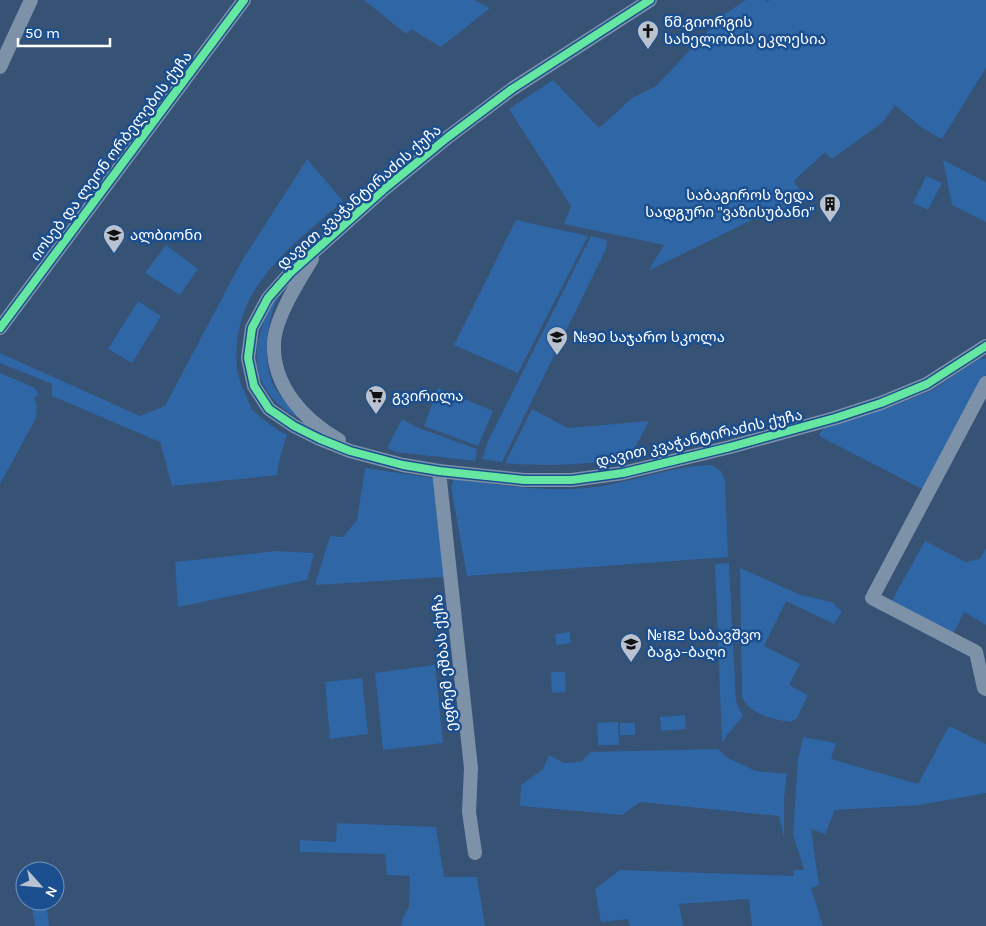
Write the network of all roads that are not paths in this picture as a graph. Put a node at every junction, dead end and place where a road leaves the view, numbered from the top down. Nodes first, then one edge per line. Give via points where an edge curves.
1 (31, 0) edge
2 (244, 0) edge
3 (650, 0) edge
4 (0, 67) edge
5 (320, 247) junction
6 (0, 328) edge
7 (986, 346) edge
8 (986, 383) edge
9 (362, 453) junction
10 (439, 471) junction
11 (986, 689) edge
12 (475, 852) dead end

1 - 4 street
2 - 6 street, იოსებ და ლეონ ორბელების ქუჩა
3 - 5 street, დავით კვაჭანტირაძის ქუჩა via 512,89 384,190
5 - 9 street, დავით კვაჭანტირაძის ქუჩა via 283,312 274,342 277,369 289,396 307,418
5 - 9 street, დავით კვაჭანტირაძის ქუჩა via 268,298 252,328 248,358 254,386 269,409 320,440
7 - 10 street, დავით კვაჭანტირაძის ქუჩა via 927,384 881,403 758,440 623,473 572,480 532,480
8 - 11 street via 872,598 976,652
9 - 10 street, დავით კვაჭანტირაძის ქუჩა
10 - 12 street, ეფრემ ეშბას ქუჩა via 471,768 469,812

